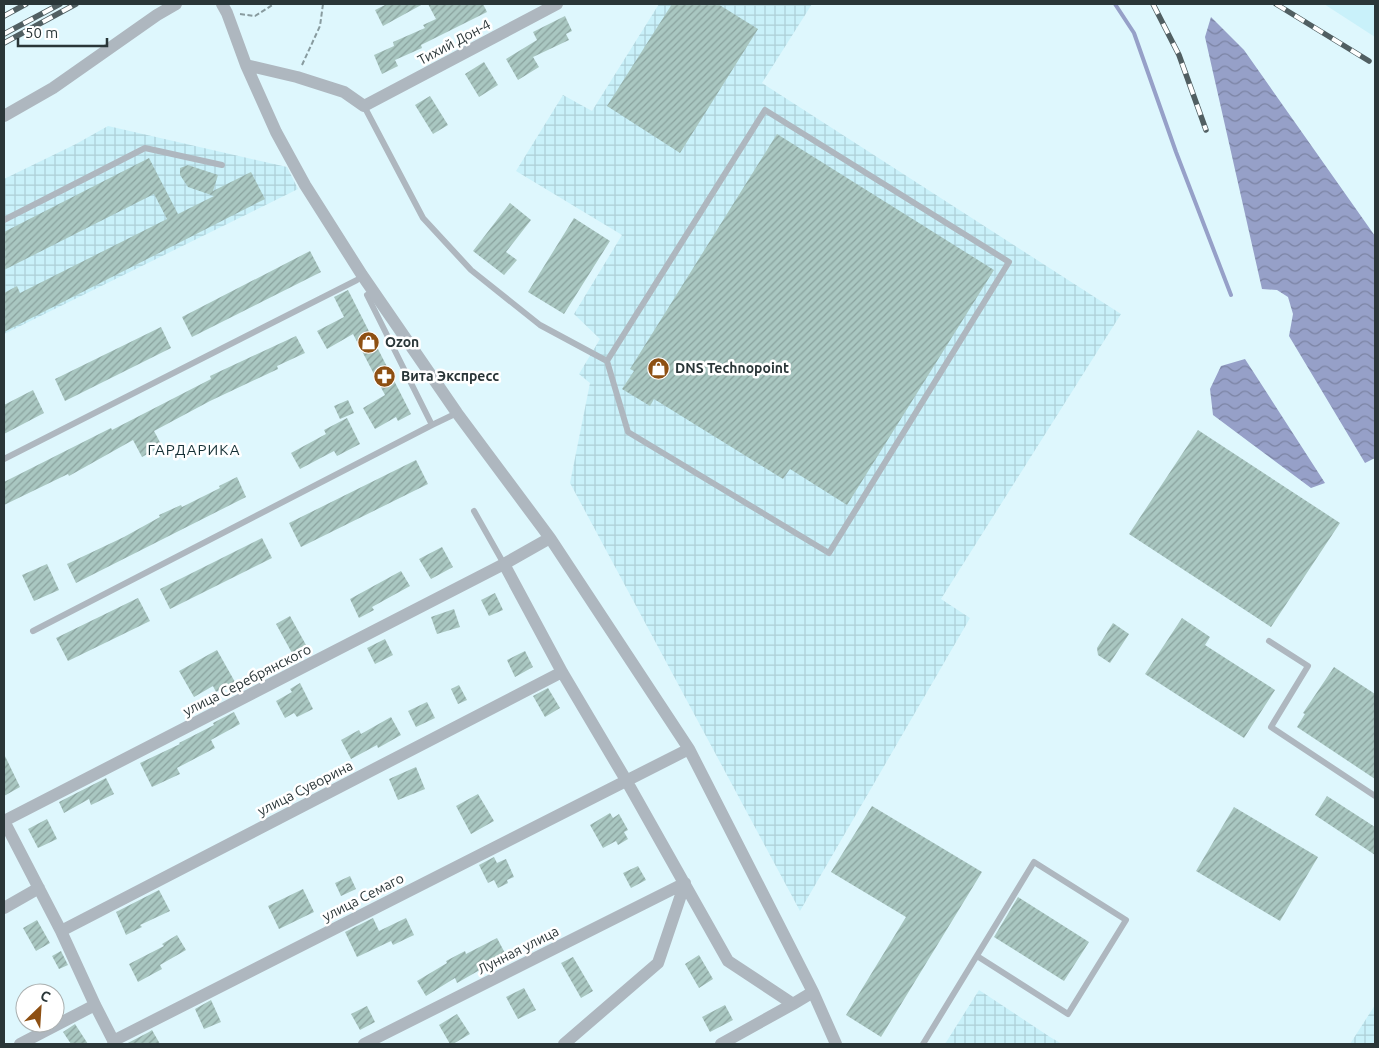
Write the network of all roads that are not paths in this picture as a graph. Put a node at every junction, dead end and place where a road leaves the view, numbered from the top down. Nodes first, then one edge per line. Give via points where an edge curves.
1 (176, 4) edge
2 (557, 4) edge
3 (225, 8) edge
4 (246, 65) junction
5 (364, 106) junction
6 (4, 116) edge
7 (222, 165) dead end
8 (4, 220) edge
9 (362, 275) junction
10 (367, 295) dead end
11 (606, 361) junction
12 (457, 413) junction
13 (432, 425) junction
14 (4, 458) edge
15 (474, 511) dead end
16 (550, 538) junction
17 (504, 564) junction
18 (33, 631) dead end
19 (1269, 641) dead end
20 (562, 672) junction
21 (689, 749) junction
22 (626, 780) junction
23 (1375, 796) edge
24 (4, 822) edge
25 (685, 883) junction
26 (39, 888) junction
27 (4, 908) edge
28 (61, 930) junction
29 (977, 956) junction
30 (813, 992) junction
31 (792, 1004) junction
32 (95, 1005) junction
33 (114, 1042) edge
34 (20, 1044) edge
35 (364, 1044) edge
36 (564, 1044) edge
37 (721, 1044) edge
38 (836, 1044) edge
39 (923, 1044) edge

1 - 6 street via 53,88
2 - 5 street, Тихий Дон-4
3 - 4 street
4 - 5 street via 344,92
4 - 9 street via 302,187
5 - 11 lane via 423,218 471,270 540,325
7 - 8 lane via 146,148
9 - 12 street
9 - 14 lane via 358,280
10 - 13 lane
11 - 11 lane via 765,110 1009,262 829,553 628,432
12 - 13 lane
12 - 16 street
13 - 18 lane
15 - 17 lane
16 - 17 street, улица Серебрянского
16 - 21 street
17 - 20 street
17 - 24 street, улица Серебрянского
19 - 23 lane via 1308,666 1271,727
20 - 22 street
20 - 28 street, улица Суворина
21 - 22 street, улица Семаго
21 - 30 street
22 - 25 street
22 - 33 street, улица Семаго
24 - 26 street
25 - 31 street via 728,961
25 - 35 street, Лунная улица
25 - 36 street via 658,963
26 - 27 street
26 - 28 street
28 - 32 street
29 - 29 lane via 1034,862 1126,920 1068,1014
29 - 39 lane
30 - 31 street
30 - 38 street
31 - 37 street
32 - 33 street
32 - 34 street

